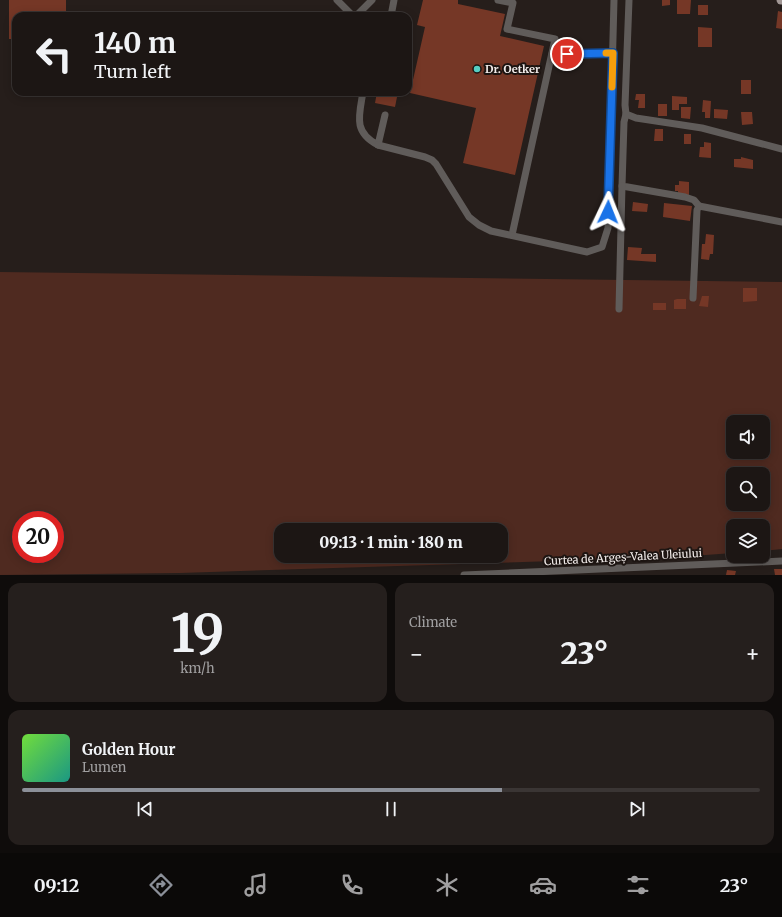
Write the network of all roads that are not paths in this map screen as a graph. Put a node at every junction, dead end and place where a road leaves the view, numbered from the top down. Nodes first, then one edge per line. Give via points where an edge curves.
1 (337, 0) edge
2 (372, 0) edge
3 (394, 0) edge
4 (498, 0) edge
5 (614, 0) edge
6 (629, 0) edge
7 (349, 12) edge
8 (360, 12) edge
9 (392, 12) edge
10 (613, 53) junction
11 (552, 54) junction
12 (362, 96) edge
13 (626, 114) junction
14 (385, 115) dead end
15 (378, 145) junction
16 (782, 149) edge
17 (622, 186) junction
18 (699, 206) junction
19 (782, 222) edge
20 (512, 235) junction
21 (693, 298) dead end
22 (619, 308) dead end
23 (782, 561) edge
24 (464, 575) edge
25 (482, 575) edge

1 - 7 street
2 - 8 street
3 - 9 street
4 - 11 street via 513,3 507,29 555,39
5 - 10 street
6 - 13 street
10 - 11 street
10 - 20 street via 608,228 602,247 586,252
11 - 20 street
12 - 15 street via 359,122 361,130 370,141
13 - 16 street via 636,118 702,128
13 - 17 street
14 - 15 street
15 - 20 street via 432,160 469,217 491,231
17 - 18 street via 685,197 694,200
17 - 22 street
18 - 19 street
18 - 21 street via 696,210
23 - 25 street, Curtea de Argeș-Valea Uleiului
24 - 25 street, Curtea de Argeș-Valea Uleiului

